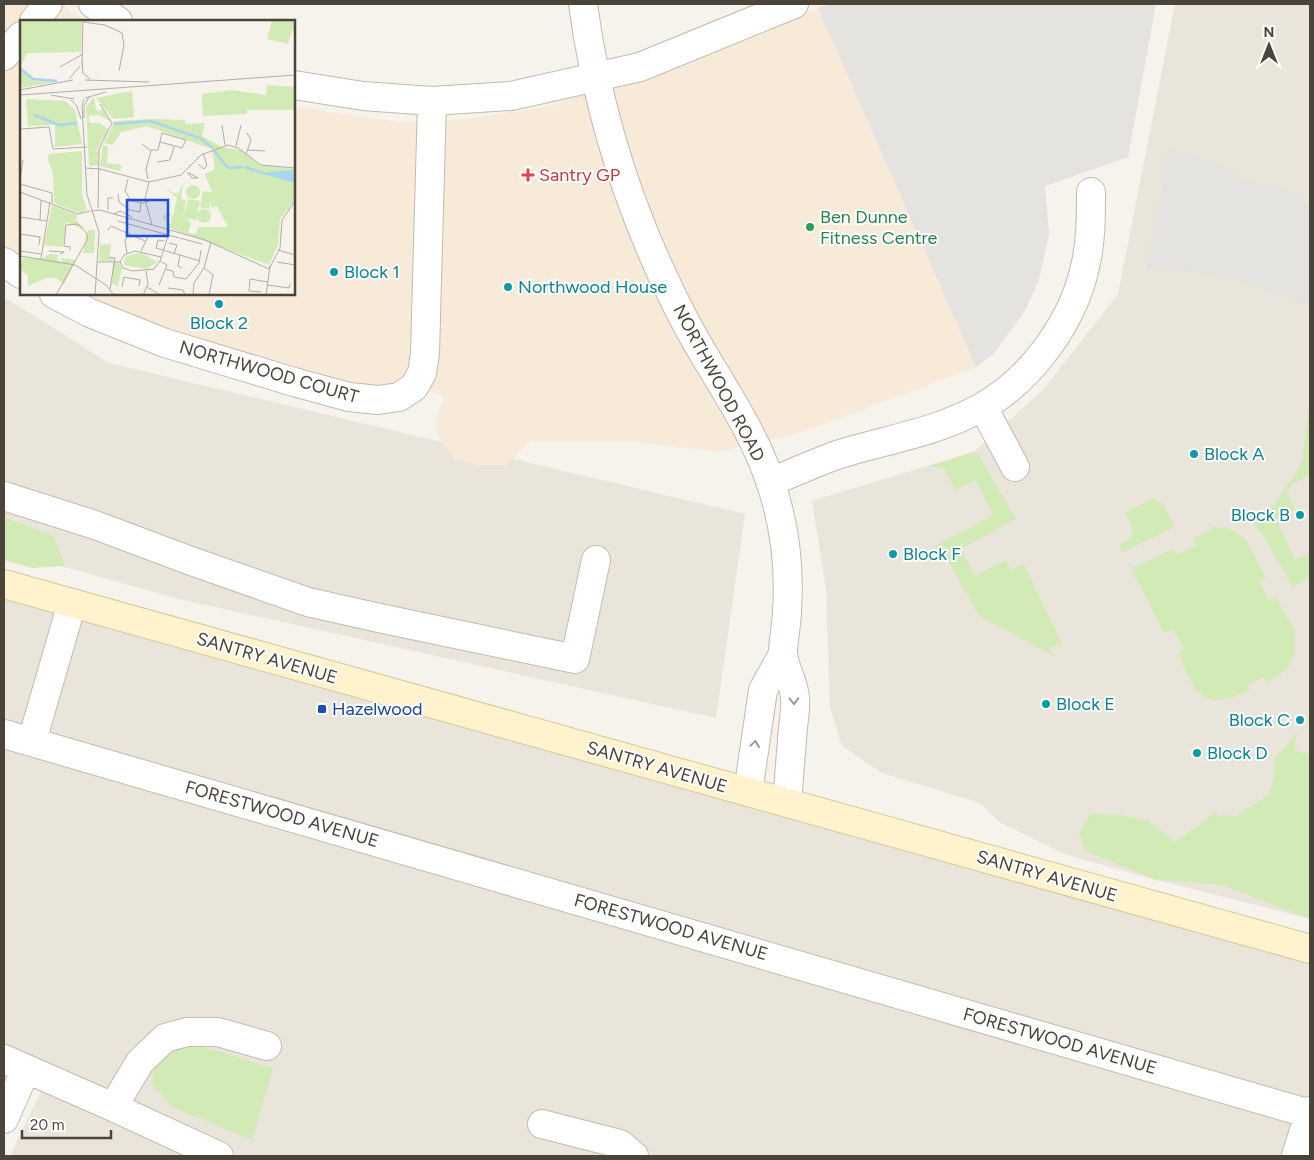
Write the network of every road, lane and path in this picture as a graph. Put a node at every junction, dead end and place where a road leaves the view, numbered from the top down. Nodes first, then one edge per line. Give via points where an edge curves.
1 (48, 4) edge
2 (93, 4) edge
3 (583, 4) edge
4 (794, 4) edge
5 (35, 20) edge
6 (116, 20) edge
7 (20, 37) edge
8 (4, 56) edge
9 (596, 78) junction
10 (295, 85) edge
11 (432, 101) junction
12 (1091, 192) dead end
13 (4, 262) edge
14 (20, 273) edge
15 (56, 295) edge
16 (983, 407) junction
17 (1015, 467) dead end
18 (771, 482) junction
19 (4, 496) edge
20 (596, 560) dead end
21 (4, 584) edge
22 (72, 603) junction
23 (783, 654) junction
24 (4, 734) edge
25 (32, 741) junction
26 (748, 792) junction
27 (787, 803) junction
28 (1310, 949) edge
29 (267, 1046) dead end
30 (15, 1064) edge
31 (113, 1107) junction
32 (1310, 1113) edge
33 (4, 1118) edge
34 (542, 1124) dead end
35 (219, 1156) edge
36 (634, 1156) edge
37 (1296, 1156) edge

1 - 5 street
2 - 6 street
3 - 9 street, NORTHWOOD ROAD
4 - 9 street via 640,67
7 - 8 street
9 - 11 street via 511,96
9 - 18 street, NORTHWOOD ROAD via 613,148 655,260 691,332 743,418
10 - 11 street via 363,96
11 - 15 street, NORTHWOOD COURT via 425,354 422,373 414,387 399,397 378,400 349,397 294,382 164,343 90,313
12 - 16 street via 1090,240 1085,268 1068,313 1047,348 1025,374
13 - 14 street
16 - 17 street
16 - 18 street via 941,425 834,456
18 - 23 street, NORTHWOOD ROAD via 786,541 787,612
19 - 20 street via 96,524 308,602 575,659
21 - 22 main road, SANTRY AVENUE
22 - 25 street
22 - 26 main road, SANTRY AVENUE
26 -> 23 street, NORTHWOOD ROAD via 763,690
23 -> 27 street, NORTHWOOD ROAD via 795,698
24 - 25 street, FORESTWOOD AVENUE
25 - 32 street, FORESTWOOD AVENUE
26 - 27 main road, SANTRY AVENUE
27 - 28 main road, SANTRY AVENUE
29 - 31 street via 218,1032 186,1032 164,1038 140,1062
30 - 31 street
30 - 33 street
31 - 35 street
32 - 37 street
34 - 36 street via 620,1144

